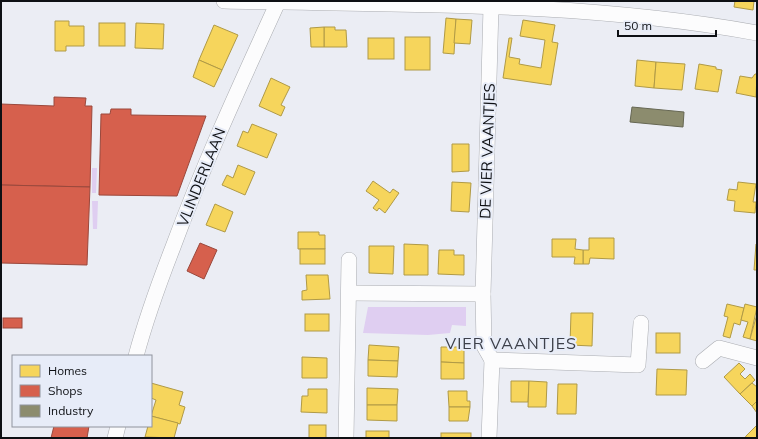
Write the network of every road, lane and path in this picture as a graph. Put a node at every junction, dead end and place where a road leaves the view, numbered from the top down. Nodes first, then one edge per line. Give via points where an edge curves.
1 (224, 1) edge
2 (278, 2) edge
3 (336, 2) edge
4 (491, 8) junction
5 (757, 33) edge
6 (349, 260) dead end
7 (349, 293) junction
8 (483, 294) junction
9 (640, 323) dead end
10 (136, 355) edge
11 (757, 358) edge
12 (492, 360) junction
13 (703, 361) dead end
14 (118, 427) edge
15 (114, 438) edge
16 (346, 438) edge
17 (489, 438) edge

1 - 2 street
2 - 3 street
2 - 10 street, VLINDERLAAN via 232,101 184,216 150,306
3 - 4 street
4 - 5 street via 576,10 640,16
4 - 8 street, DE VIER VAANTJES
6 - 7 street
7 - 8 street
7 - 16 street
8 - 12 street, DE VIER VAANTJES via 484,346
9 - 12 street via 638,365
11 - 13 street via 719,348
12 - 17 street, DE VIER VAANTJES
14 - 15 street

